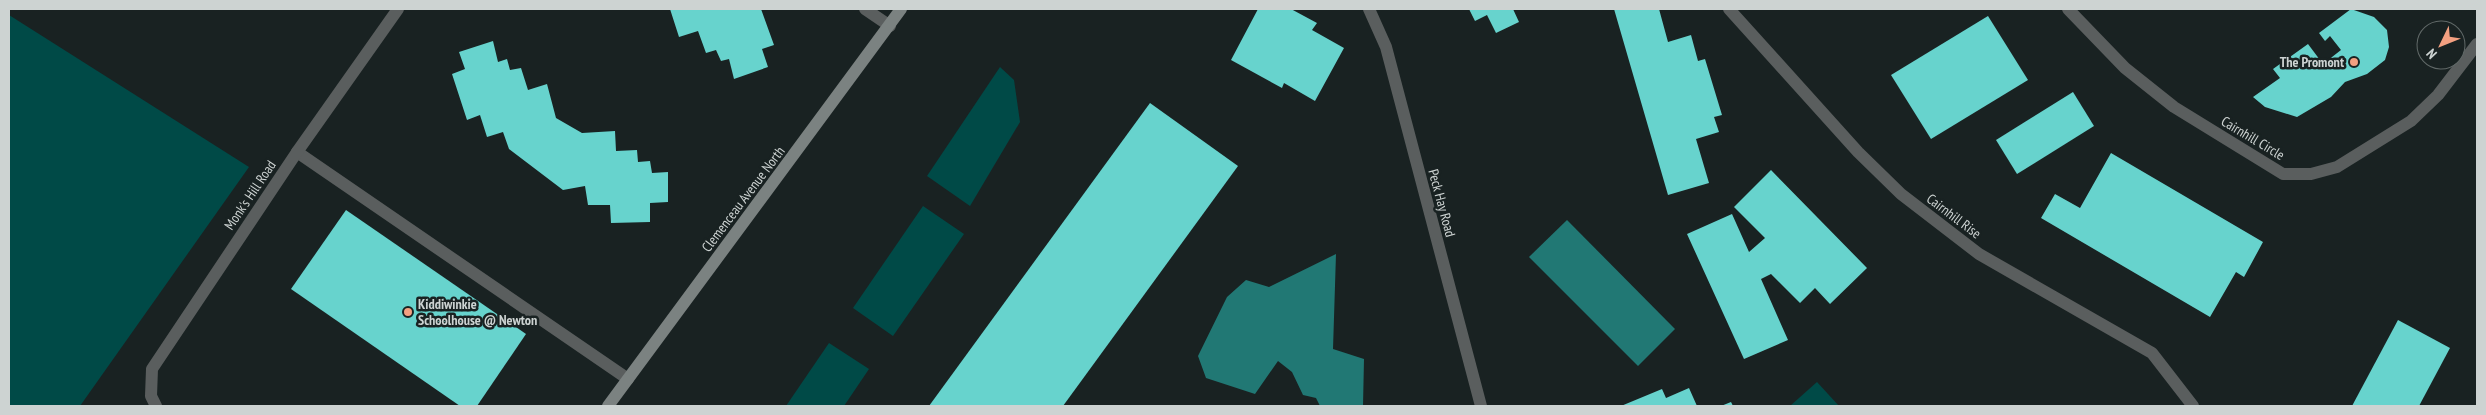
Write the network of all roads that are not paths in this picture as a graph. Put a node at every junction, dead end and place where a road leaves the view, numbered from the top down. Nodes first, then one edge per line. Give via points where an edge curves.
1 (398, 9) edge
2 (865, 9) edge
3 (901, 9) edge
4 (1369, 9) edge
5 (1729, 9) edge
6 (2068, 9) edge
7 (890, 26) junction
8 (2477, 44) edge
9 (297, 152) junction
10 (628, 378) junction
11 (156, 406) edge
12 (608, 406) edge
13 (1481, 406) edge
14 (2193, 406) edge

1 - 9 street, Monk's Hill Road
2 - 7 street
3 - 7 main road, Clemenceau Avenue North
4 - 13 street, Peck Hay Road via 1386,47
5 - 14 street, Cairnhill Rise via 1858,152 1901,194 1979,254 2152,353
6 - 8 street, Cairnhill Circle via 2125,68 2174,107 2283,174 2311,174 2337,166 2411,121 2438,95
7 - 10 main road, Clemenceau Avenue North
9 - 10 street
9 - 11 street, Monk's Hill Road via 152,369 151,396
10 - 12 main road, Clemenceau Avenue North

